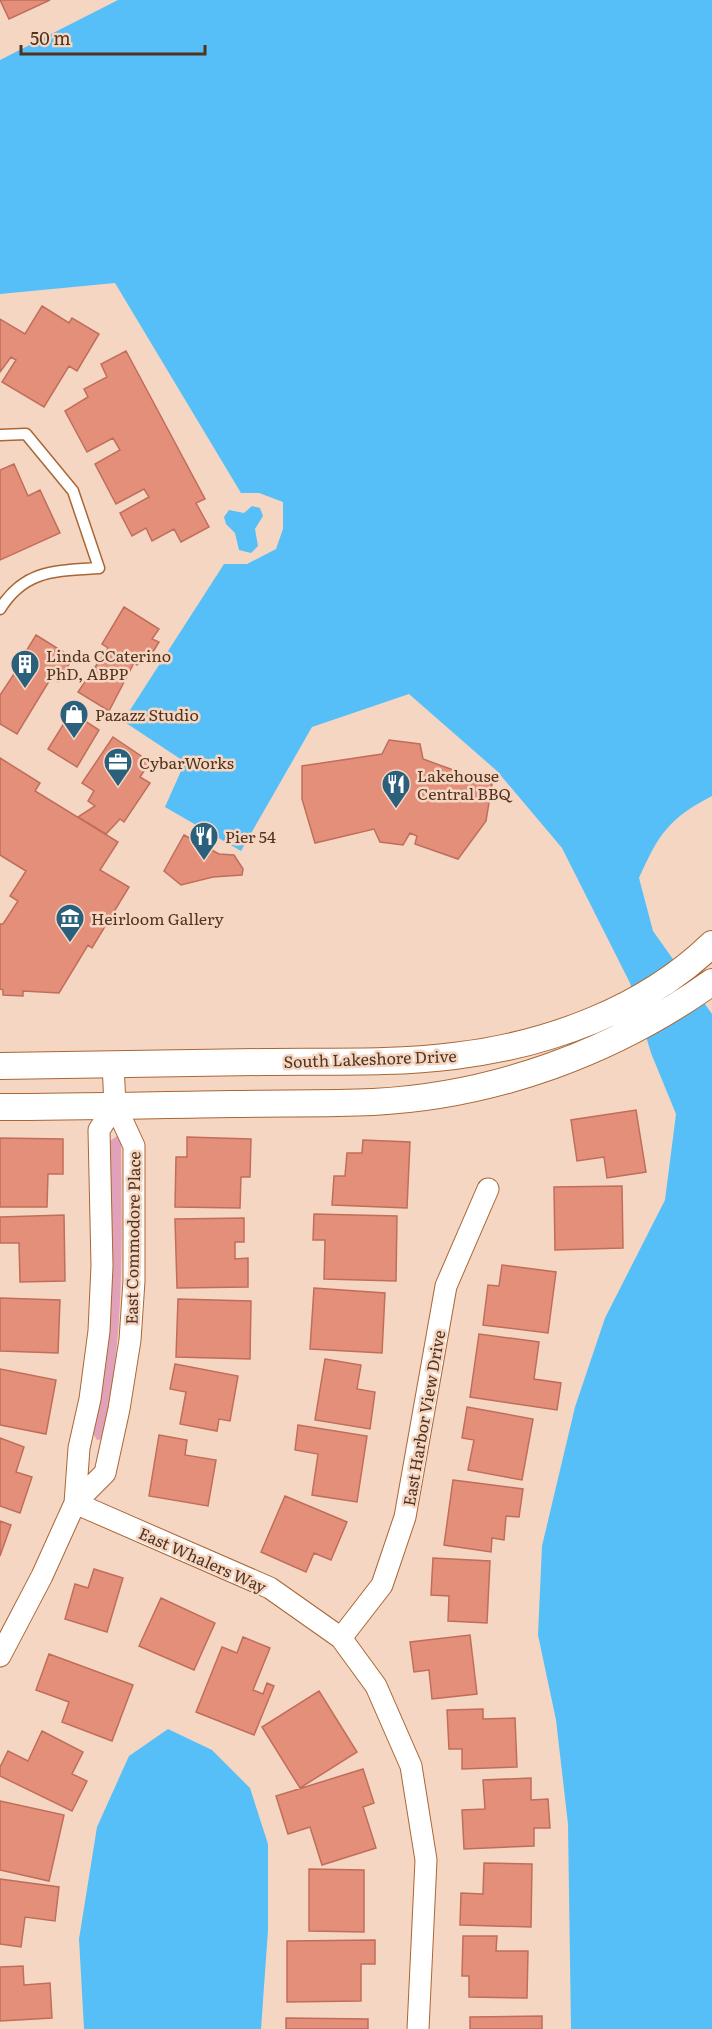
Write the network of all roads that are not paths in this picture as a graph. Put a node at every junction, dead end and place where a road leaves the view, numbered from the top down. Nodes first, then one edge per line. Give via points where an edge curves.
1 (0, 435) edge
2 (0, 609) edge
3 (706, 949) edge
4 (712, 982) edge
5 (626, 1020) junction
6 (113, 1064) junction
7 (0, 1066) edge
8 (115, 1106) junction
9 (0, 1107) edge
10 (488, 1189) dead end
11 (75, 1503) junction
12 (340, 1638) junction
13 (0, 1656) edge
14 (418, 2029) edge

1 - 2 lane via 26,434 73,491 99,568 49,572 12,590
3 - 5 street, South Lakeshore Drive
4 - 5 street, South Lakeshore Drive via 676,1007
5 - 6 street, South Lakeshore Drive via 454,1056
5 - 8 street, South Lakeshore Drive via 549,1068 477,1088 374,1102
6 - 7 street, South Lakeshore Drive
6 - 8 street, East Commodore Place
8 - 9 street, South Lakeshore Drive
8 - 11 street, East Commodore Place via 99,1130 99,1331 79,1448
8 - 11 street, East Commodore Place via 134,1146 130,1340 105,1473
10 - 12 street, East Harbor View Drive via 447,1286 405,1517 382,1585
11 - 12 street, East Whalers Way via 270,1588
11 - 13 street, East Commodore Place
12 - 14 street, East Whalers Way via 376,1686 411,1766 426,1860

